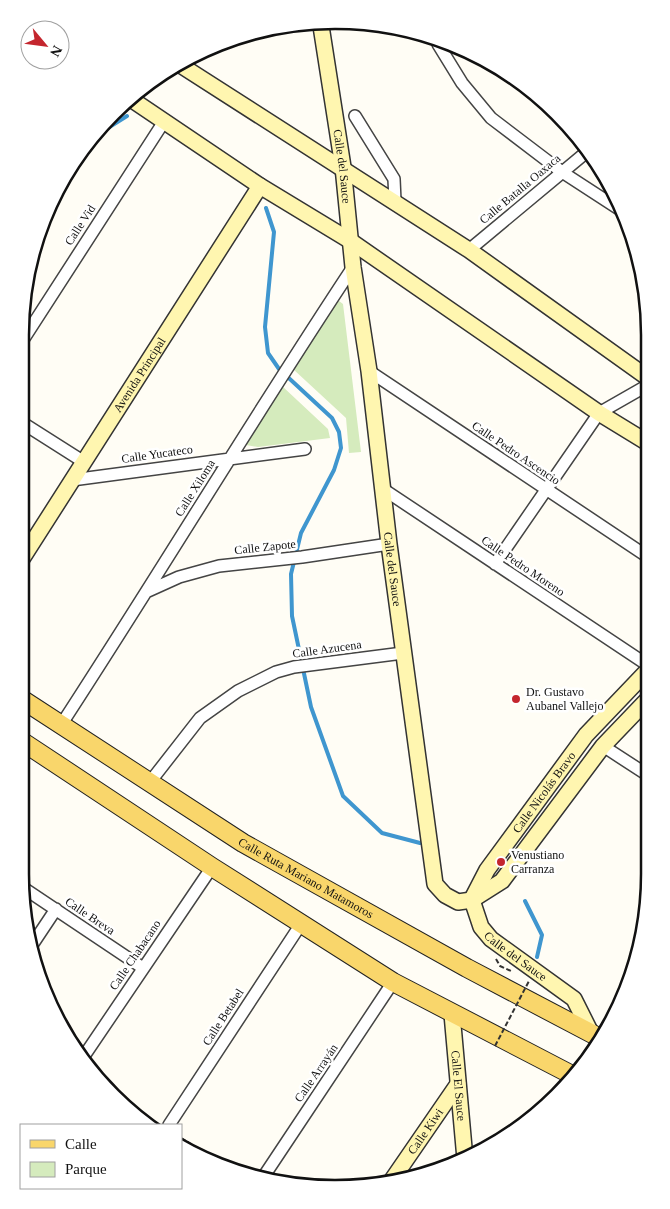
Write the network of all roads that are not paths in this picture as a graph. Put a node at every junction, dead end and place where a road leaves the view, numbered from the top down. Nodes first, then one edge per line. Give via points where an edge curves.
1 (321, 29) edge
2 (440, 48) edge
3 (185, 68) edge
4 (136, 103) edge
5 (355, 116) dead end
6 (163, 122) junction
7 (583, 155) edge
8 (343, 167) junction
9 (562, 172) junction
10 (260, 186) junction
11 (395, 201) junction
12 (612, 204) edge
13 (349, 240) junction
14 (469, 250) junction
15 (353, 268) junction
16 (29, 331) edge
17 (369, 371) junction
18 (641, 373) edge
19 (641, 389) edge
20 (599, 413) junction
21 (29, 428) edge
22 (641, 438) edge
23 (305, 449) dead end
24 (230, 458) junction
25 (84, 462) junction
26 (72, 480) junction
27 (383, 489) junction
28 (547, 490) junction
29 (389, 544) junction
30 (29, 545) edge
31 (641, 552) edge
32 (495, 564) junction
33 (148, 591) junction
34 (403, 653) junction
35 (641, 663) edge
36 (641, 677) edge
37 (29, 704) edge
38 (641, 706) edge
39 (61, 725) junction
40 (29, 746) edge
41 (603, 746) junction
42 (641, 771) edge
43 (150, 782) junction
44 (212, 867) junction
45 (29, 892) edge
46 (472, 900) junction
47 (56, 909) junction
48 (301, 924) junction
49 (36, 939) edge
50 (143, 968) junction
51 (393, 982) junction
52 (452, 1014) junction
53 (596, 1034) edge
54 (595, 1035) edge
55 (86, 1052) edge
56 (568, 1073) edge
57 (458, 1084) junction
58 (170, 1124) edge
59 (465, 1151) edge
60 (267, 1172) edge
61 (396, 1174) edge

1 - 8 main road, Calle del Sauce
2 - 9 street via 462,83 491,118
3 - 8 main road
4 - 6 main road
5 - 11 street via 394,179
6 - 10 main road
6 - 16 street, Calle Vid
7 - 9 street, Calle Batalla Oaxaca
8 - 11 main road
8 - 13 main road, Calle del Sauce
9 - 12 street
9 - 14 street, Calle Batalla Oaxaca
10 - 13 main road
10 - 25 main road, Avenida Principal
11 - 14 main road
13 - 15 main road, Calle del Sauce
13 - 20 main road
14 - 18 main road
15 - 17 main road, Calle del Sauce
15 - 24 street, Calle Xiloma
17 - 27 main road, Calle del Sauce
17 - 28 street, Calle Pedro Ascencio
19 - 20 street
20 - 22 main road
20 - 28 street
21 - 25 street
23 - 24 street, Calle Yucateco
24 - 26 street, Calle Yucateco
24 - 33 street, Calle Xiloma
25 - 26 main road, Avenida Principal
26 - 30 main road, Avenida Principal
27 - 29 main road, Calle del Sauce
27 - 32 street, Calle Pedro Moreno
28 - 31 street, Calle Pedro Ascencio
28 - 32 street
29 - 33 street, Calle Zapote via 219,566 179,577
29 - 34 main road, Calle del Sauce
32 - 35 street, Calle Pedro Moreno
33 - 39 street, Calle Xiloma
34 - 43 street, Calle Azucena via 276,672 238,691 200,718
34 - 46 main road, Calle del Sauce via 434,884 458,902
36 - 46 main road, Calle Nicolás Bravo via 586,736 487,870
37 - 39 main road, Calle Ruta Mariano Matamoros
38 - 41 main road, Calle Nicolás Bravo
39 - 43 main road, Calle Ruta Mariano Matamoros
40 - 44 main road
41 - 42 street
41 - 46 main road, Calle Nicolás Bravo via 502,881
43 - 54 main road, Calle Ruta Mariano Matamoros via 243,843 467,968
44 - 48 main road
44 - 50 street, Calle Chabacano
45 - 47 street, Calle Breva
46 - 53 main road, Calle del Sauce via 481,927 491,939 574,999
47 - 49 street
47 - 50 street, Calle Breva
48 - 51 main road
48 - 58 street, Calle Betabel
50 - 55 street, Calle Chabacano
51 - 52 main road
51 - 60 street, Calle Arrayán
52 - 56 main road
52 - 57 main road, Calle El Sauce
57 - 59 main road, Calle El Sauce
57 - 61 main road, Calle Kiwi

